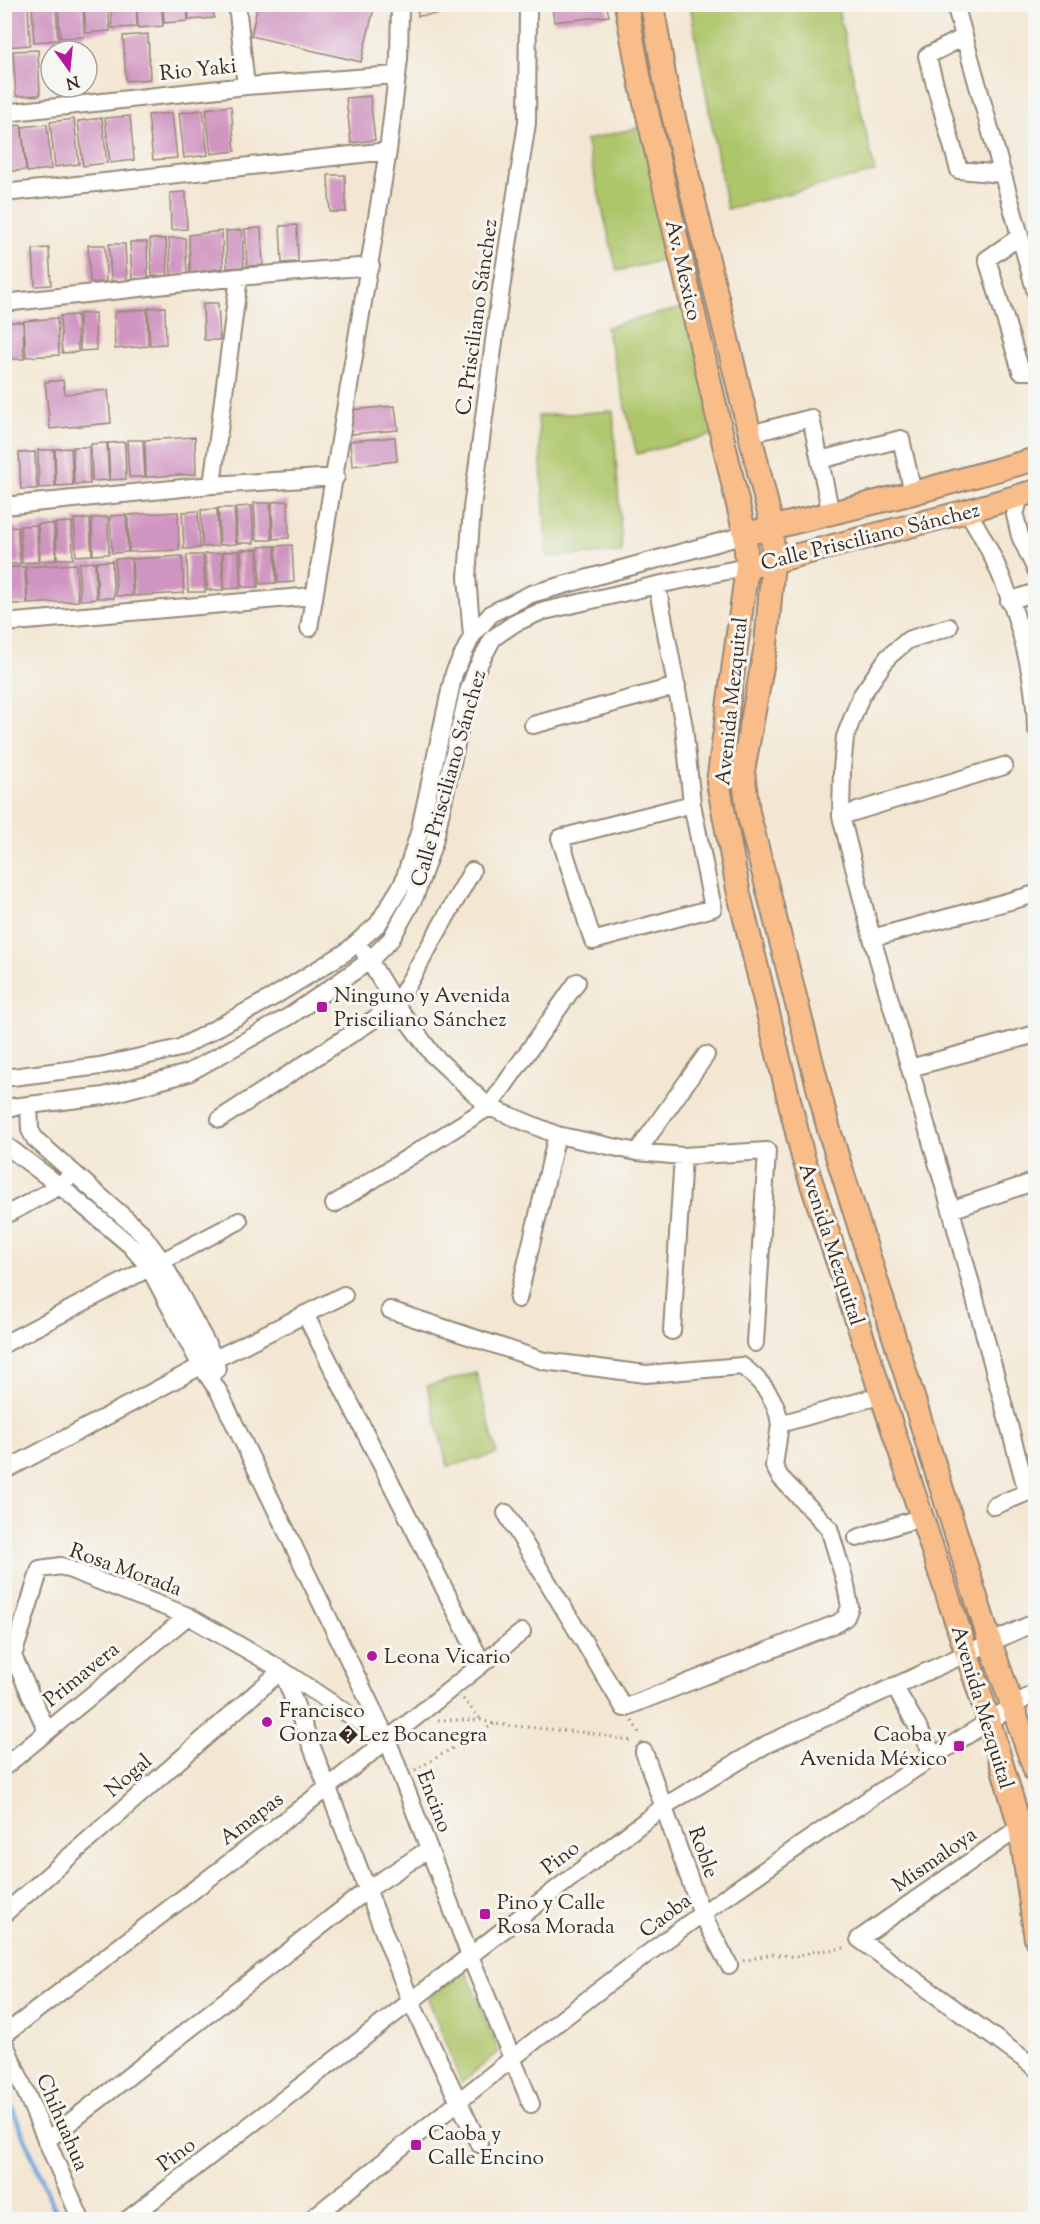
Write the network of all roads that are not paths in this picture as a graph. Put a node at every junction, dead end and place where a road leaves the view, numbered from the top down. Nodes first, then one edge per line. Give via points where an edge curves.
1 (237, 4) edge
2 (400, 4) edge
3 (528, 4) edge
4 (626, 4) edge
5 (652, 4) edge
6 (955, 4) edge
7 (964, 38) junction
8 (396, 75) junction
9 (246, 86) junction
10 (4, 113) edge
11 (388, 151) junction
12 (1002, 174) junction
13 (4, 193) edge
14 (1019, 237) junction
15 (371, 266) junction
16 (239, 277) junction
17 (1035, 292) edge
18 (4, 303) edge
19 (1035, 371) edge
20 (750, 434) junction
21 (1035, 459) edge
22 (820, 460) junction
23 (336, 477) junction
24 (212, 485) junction
25 (913, 493) junction
26 (1028, 493) edge
27 (4, 506) edge
28 (968, 511) junction
29 (831, 514) junction
30 (772, 526) junction
31 (745, 536) junction
32 (773, 562) junction
33 (747, 567) junction
34 (1035, 570) edge
35 (657, 585) junction
36 (1035, 592) edge
37 (313, 596) junction
38 (1009, 601) junction
39 (4, 623) edge
40 (949, 627) dead end
41 (309, 628) dead end
42 (472, 636) junction
43 (676, 686) junction
44 (533, 725) dead end
45 (1035, 728) edge
46 (1004, 766) dead end
47 (692, 804) junction
48 (842, 816) junction
49 (472, 871) dead end
50 (1035, 894) edge
51 (872, 939) junction
52 (359, 942) junction
53 (369, 961) junction
54 (577, 982) dead end
55 (396, 1005) junction
56 (1035, 1034) edge
57 (706, 1055) dead end
58 (910, 1068) junction
59 (4, 1078) edge
60 (29, 1106) junction
61 (4, 1107) edge
62 (489, 1107) junction
63 (220, 1119) dead end
64 (557, 1135) junction
65 (4, 1144) edge
66 (637, 1152) junction
67 (683, 1156) junction
68 (74, 1172) junction
69 (1035, 1180) edge
70 (60, 1185) junction
71 (334, 1204) dead end
72 (951, 1210) junction
73 (4, 1216) edge
74 (239, 1221) dead end
75 (155, 1264) junction
76 (344, 1295) dead end
77 (518, 1299) dead end
78 (390, 1310) dead end
79 (305, 1314) junction
80 (672, 1331) dead end
81 (755, 1343) dead end
82 (4, 1344) edge
83 (208, 1363) junction
84 (882, 1395) junction
85 (780, 1424) junction
86 (4, 1471) edge
87 (1031, 1491) edge
88 (994, 1506) dead end
89 (506, 1513) dead end
90 (922, 1517) junction
91 (857, 1538) dead end
92 (188, 1616) junction
93 (1035, 1622) edge
94 (522, 1632) dead end
95 (990, 1642) junction
96 (966, 1653) junction
97 (482, 1663) junction
98 (282, 1670) junction
99 (894, 1686) junction
100 (1035, 1692) edge
101 (1012, 1706) junction
102 (989, 1722) junction
103 (47, 1731) junction
104 (387, 1739) junction
105 (644, 1749) road end
106 (933, 1755) junction
107 (4, 1767) edge
108 (1035, 1773) edge
109 (327, 1788) junction
110 (663, 1807) junction
111 (1028, 1823) edge
112 (429, 1849) junction
113 (367, 1890) junction
114 (4, 1914) edge
115 (702, 1914) junction
116 (1035, 1939) edge
117 (470, 1956) junction
118 (729, 1965) road end
119 (411, 2002) junction
120 (4, 2035) edge
121 (4, 2042) edge
122 (513, 2057) junction
123 (1035, 2068) edge
124 (458, 2103) junction
125 (531, 2104) dead end
126 (46, 2140) junction
127 (479, 2145) dead end
128 (81, 2220) edge
129 (127, 2220) edge
130 (310, 2220) edge

1 - 9 street
2 - 8 street
3 - 42 street, C. Prisciliano Sánchez via 527,123 472,508 467,577
4 - 31 main road, Av. Mexico via 640,81
5 - 20 main road, Av. Mexico via 665,81
6 - 7 street
7 - 12 street
7 - 12 street via 927,56 958,170
8 - 9 street, Rio Yaki
8 - 11 street
9 - 10 street, Rio Yaki
11 - 13 street
11 - 15 street
12 - 14 street
14 - 17 street
14 - 19 street via 987,259 1021,371
15 - 16 street
15 - 23 street
16 - 18 street
16 - 24 street
20 - 22 street via 810,418
20 - 30 main road, Av. Mexico
21 - 25 main road, Calle Prisciliano Sánchez
22 - 25 street via 901,439
22 - 29 street
23 - 24 street
23 - 37 street
24 - 27 street
25 - 29 main road, Calle Prisciliano Sánchez
26 - 28 main road, Calle Prisciliano Sánchez
26 - 34 street via 1015,515
28 - 32 main road, Calle Prisciliano Sánchez
28 - 38 street via 986,539
29 - 30 main road, Calle Prisciliano Sánchez
30 - 31 main road, Calle Prisciliano Sánchez
30 - 32 main road, Avenida Mezquital
31 - 33 main road, Avenida Mezquital
31 - 42 street, Calle Prisciliano Sánchez via 531,594 492,613
32 - 33 main road, Calle Prisciliano Sánchez
32 - 95 main road, Avenida Mezquital via 766,645 743,771 748,812 829,1130
33 - 35 street, Calle Prisciliano Sánchez
33 - 84 main road, Avenida Mezquital via 718,782 744,916 803,1157
35 - 43 street
35 - 53 street, Calle Prisciliano Sánchez via 540,612 493,638 468,692 434,842 415,896 391,939
36 - 38 street
37 - 39 street
37 - 41 street
38 - 45 street via 1026,649
40 - 48 street via 909,640 888,657 861,696 845,736
42 - 52 street, Calle Prisciliano Sánchez via 454,673 419,833 403,883 378,924
43 - 44 street
43 - 47 street
46 - 48 street
47 - 47 street via 713,908 593,940 560,838
48 - 51 street
49 - 55 street
50 - 51 street
51 - 58 street
52 - 53 street
52 - 59 street, Calle Prisciliano Sánchez via 273,997 180,1048 100,1065
53 - 55 street
53 - 60 street, Calle Prisciliano Sánchez via 290,1016 188,1073 104,1096
54 - 62 street
55 - 62 street via 433,1055
55 - 63 street
56 - 58 street
57 - 66 street
58 - 72 street
60 - 61 street, Calle Prisciliano Sánchez
60 - 68 street via 30,1130 35,1139
62 - 64 street
62 - 71 street
64 - 66 street
64 - 77 street
65 - 70 street
66 - 67 street
67 - 80 street
67 - 81 street via 768,1151
68 - 70 street
68 - 75 street via 141,1232
69 - 72 street
70 - 73 street
70 - 75 street
72 - 87 street
74 - 75 street
75 - 82 street
75 - 83 street
76 - 79 street
78 - 85 street via 544,1361 646,1374 742,1366 757,1377 778,1408
79 - 83 street
79 - 97 street
83 - 86 street
83 - 104 street, Encino
84 - 85 street
84 - 90 main road, Avenida Mezquital
85 - 89 street via 774,1466 829,1528 850,1607 846,1617 624,1708
87 - 88 street
90 - 91 street
90 - 96 main road, Avenida Mezquital
92 - 98 street, Rosa Morada
92 - 103 street, Primavera
92 - 103 street, Rosa Morada via 61,1566 40,1569 13,1656
93 - 95 street, Pino
94 - 97 street, Amapas
95 - 96 street, Pino
95 - 101 main road, Avenida Mezquital
96 - 99 street, Pino
96 - 102 main road, Avenida Mezquital
97 - 104 street, Amapas
98 - 104 street, Rosa Morada
98 - 109 street
98 - 114 street, Nogal
99 - 106 street
99 - 110 street, Pino via 767,1744
100 - 101 street, Caoba
101 - 102 street, Caoba
101 - 108 main road, Avenida Mezquital
102 - 106 street, Caoba
102 - 111 main road, Avenida Mezquital
103 - 107 street, Primavera
104 - 109 street, Amapas
104 - 112 street, Encino
105 - 110 street, Roble
106 - 115 street, Caoba
109 - 113 street
109 - 120 street, Amapas
110 - 115 street, Roble
110 - 117 street, Pino
111 - 116 main road, Avenida Mezquital
111 - 123 street, Mismaloya via 859,1939
112 - 113 street
112 - 117 street, Encino
113 - 119 street
113 - 126 street
115 - 118 street, Roble
115 - 122 street, Caoba
117 - 119 street, Pino
117 - 122 street, Encino
119 - 124 street
119 - 129 street, Pino
121 - 126 street, Chihuahua
122 - 124 street, Caoba
122 - 125 street, Encino
124 - 127 street
124 - 130 street, Caoba
126 - 128 street, Chihuahua

